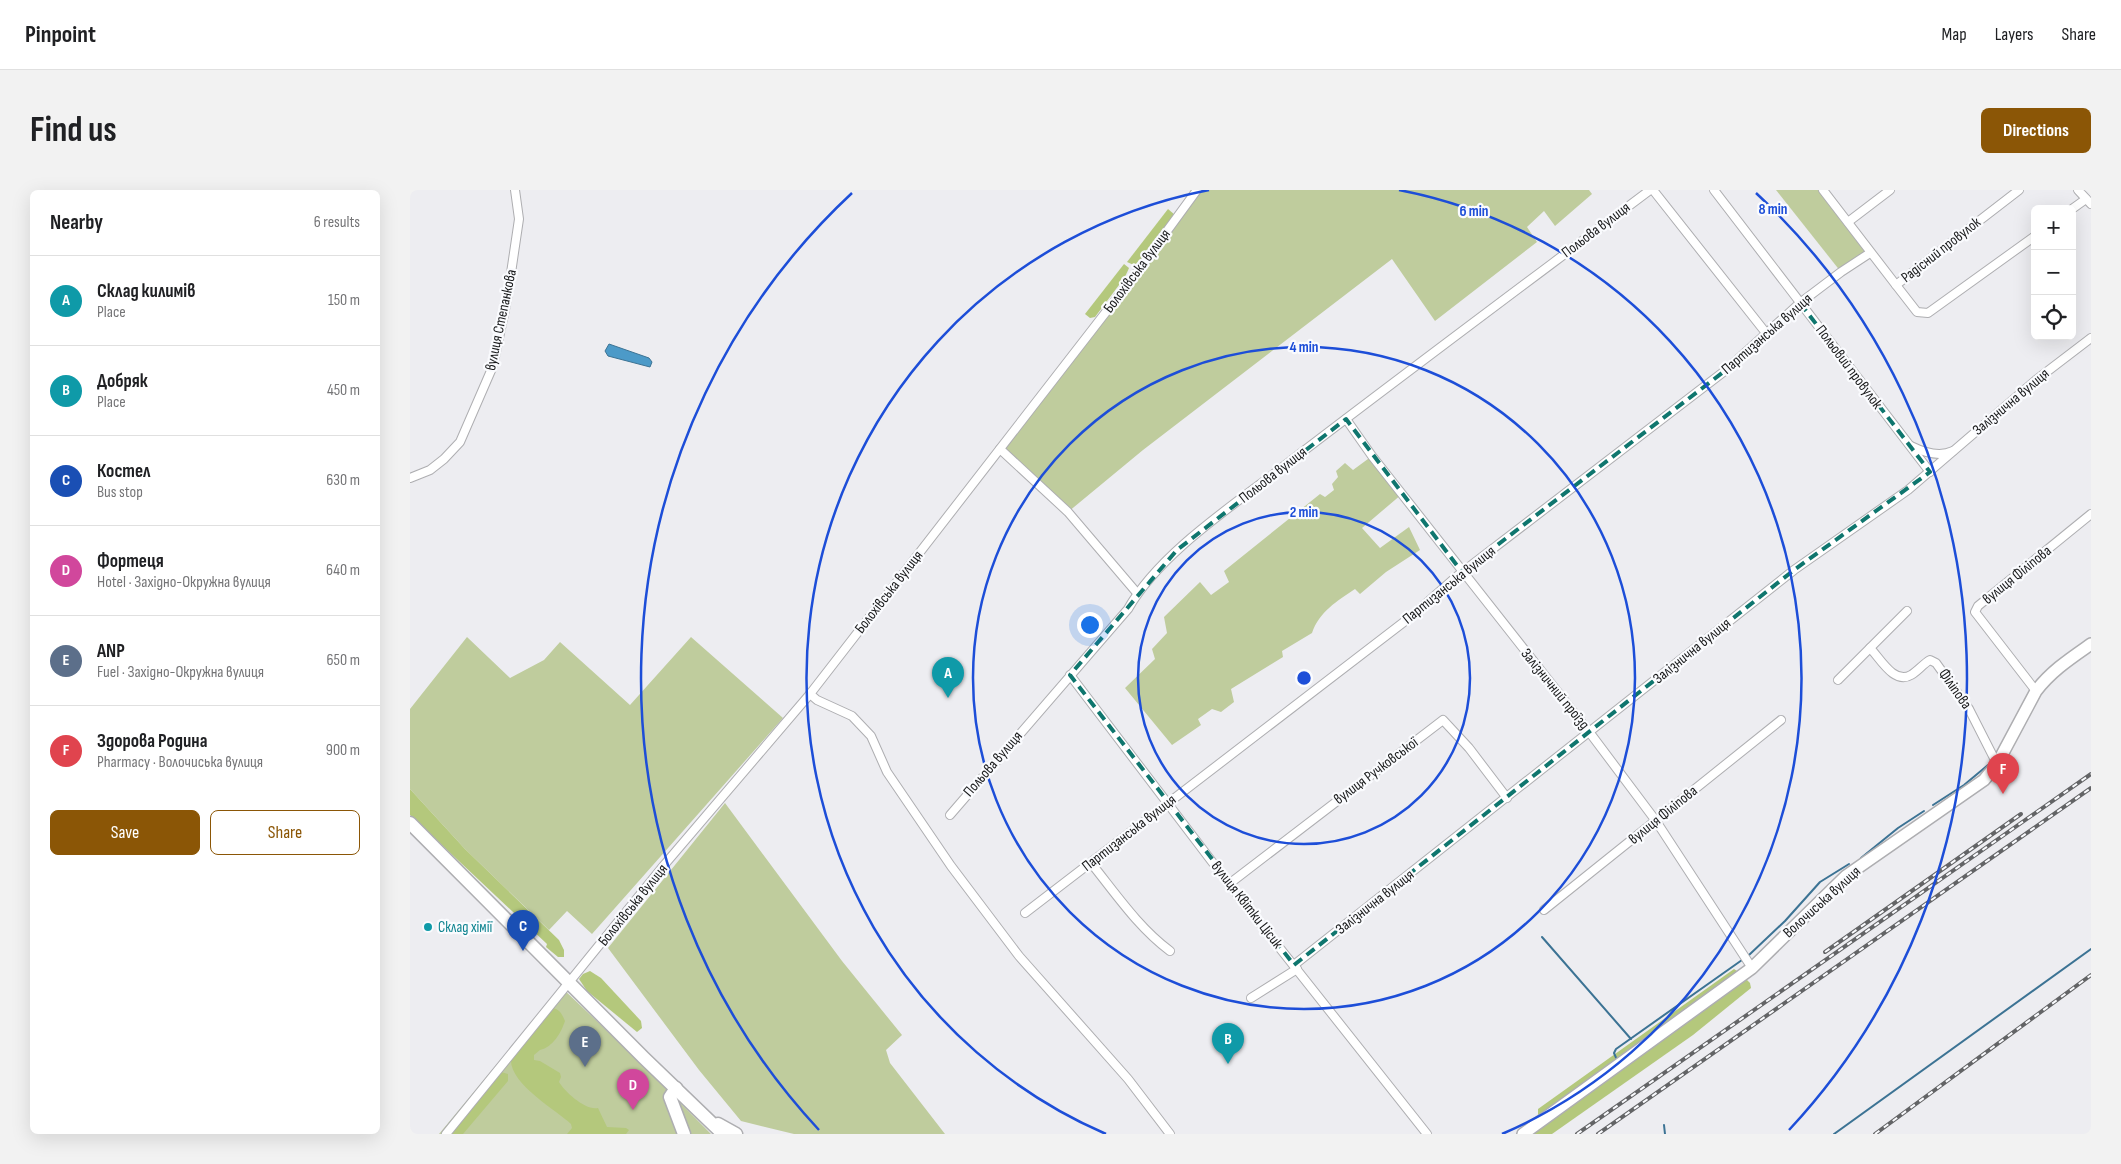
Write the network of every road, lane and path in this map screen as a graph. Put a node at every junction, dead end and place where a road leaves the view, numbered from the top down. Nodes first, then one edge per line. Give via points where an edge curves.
1 (514, 190) edge
2 (1197, 190) edge
3 (1651, 190) edge
4 (1714, 190) edge
5 (1823, 190) edge
6 (1890, 190) edge
7 (2019, 190) edge
8 (2078, 190) edge
9 (2088, 201) edge
10 (2076, 207) edge
11 (1848, 222) junction
12 (2031, 239) edge
13 (1870, 253) junction
14 (1896, 285) junction
15 (1800, 304) junction
16 (1766, 333) junction
17 (2091, 338) edge
18 (1346, 419) junction
19 (1909, 445) junction
20 (1958, 448) junction
21 (1000, 449) junction
22 (1930, 472) junction
23 (410, 478) edge
24 (2091, 514) edge
25 (1462, 572) junction
26 (1137, 593) junction
27 (1907, 611) dead end
28 (2091, 644) edge
29 (1870, 648) junction
30 (1070, 675) junction
31 (1838, 680) dead end
32 (2036, 691) junction
33 (810, 694) junction
34 (1782, 720) dead end
35 (1590, 733) junction
36 (1997, 764) junction
37 (1507, 798) junction
38 (1167, 802) junction
39 (950, 815) dead end
40 (1656, 822) junction
41 (410, 823) edge
42 (1091, 863) junction
43 (1229, 884) junction
44 (1544, 910) dead end
45 (1025, 913) dead end
46 (1170, 951) dead end
47 (1296, 967) junction
48 (1752, 968) junction
49 (569, 983) junction
50 (1251, 998) dead end
51 (676, 1088) junction
52 (709, 1120) junction
53 (446, 1134) edge
54 (684, 1134) edge
55 (723, 1134) edge
56 (736, 1134) edge
57 (1170, 1134) edge
58 (1427, 1134) edge
59 (1523, 1134) edge

1 - 23 street, вулиця Степанкова via 519,219 493,366 460,442 430,470
2 - 21 street, Болохівська вулиця
3 - 16 street
3 - 18 street, Польова вулиця
4 - 15 street, Польовий провулок
5 - 11 street, Радісний провулок
6 - 11 street
7 - 14 street, Радісний провулок
8 - 9 street
9 - 10 street
11 - 13 street, Радісний провулок
12 - 14 street via 1928,313 1917,312
13 - 14 street, Радісний провулок
13 - 15 street, Партизанська вулиця
15 - 16 street, Партизанська вулиця
15 - 19 street, Польовий провулок
16 - 25 street, Партизанська вулиця via 1726,370
17 - 20 street, Залізнична вулиця via 2036,380
18 - 25 street, Залізничний проїзд
18 - 26 street, Польова вулиця via 1177,550
19 - 20 street via 1940,454
19 - 22 street, Польовий провулок
20 - 22 street, Залізнична вулиця
21 - 26 street via 1068,512
21 - 33 street, Болохівська вулиця
22 - 35 street, Залізнична вулиця via 1794,570
24 - 32 street, вулиця Філіпова via 1978,606 1975,612
25 - 35 street, Залізничний проїзд
25 - 38 street, Партизанська вулиця via 1413,615
26 - 30 street, Польова вулиця via 1128,609
27 - 29 street
28 - 32 main road, Волочиська вулиця via 2055,670
29 - 31 street
29 - 36 street, Філіпова via 1888,669 1902,678 1910,676 1930,660 1936,663 1970,709
30 - 38 street, вулиця Квітки Цісик
30 - 39 street, Польова вулиця
32 - 36 main road, Волочиська вулиця
33 - 49 street, Болохівська вулиця
33 - 57 street via 852,716 871,736 887,772 951,866 1020,956 1128,1079
34 - 40 street, вулиця Філіпова
35 - 37 street, Залізнична вулиця
35 - 40 street, Залізничний проїзд
36 - 48 main road, Волочиська вулиця via 1984,780 1846,876
37 - 43 street, вулиця Ручковської via 1443,720
37 - 47 street, Залізнична вулиця
38 - 42 street, Партизанська вулиця
38 - 43 street, вулиця Квітки Цісик
40 - 44 street, вулиця Філіпова
40 - 48 street, Залізничний проїзд
41 - 49 main road
42 - 45 street, Партизанська вулиця
42 - 46 street via 1135,918
43 - 47 street, вулиця Квітки Цісик
47 - 50 street, Залізнична вулиця
47 - 58 street, вулиця Квітки Цісик
48 - 59 main road, Волочиська вулиця
49 - 51 main road
49 - 53 street, Болохівська вулиця
51 - 52 main road
51 - 54 main road via 670,1097
52 - 55 main road
52 - 56 main road

